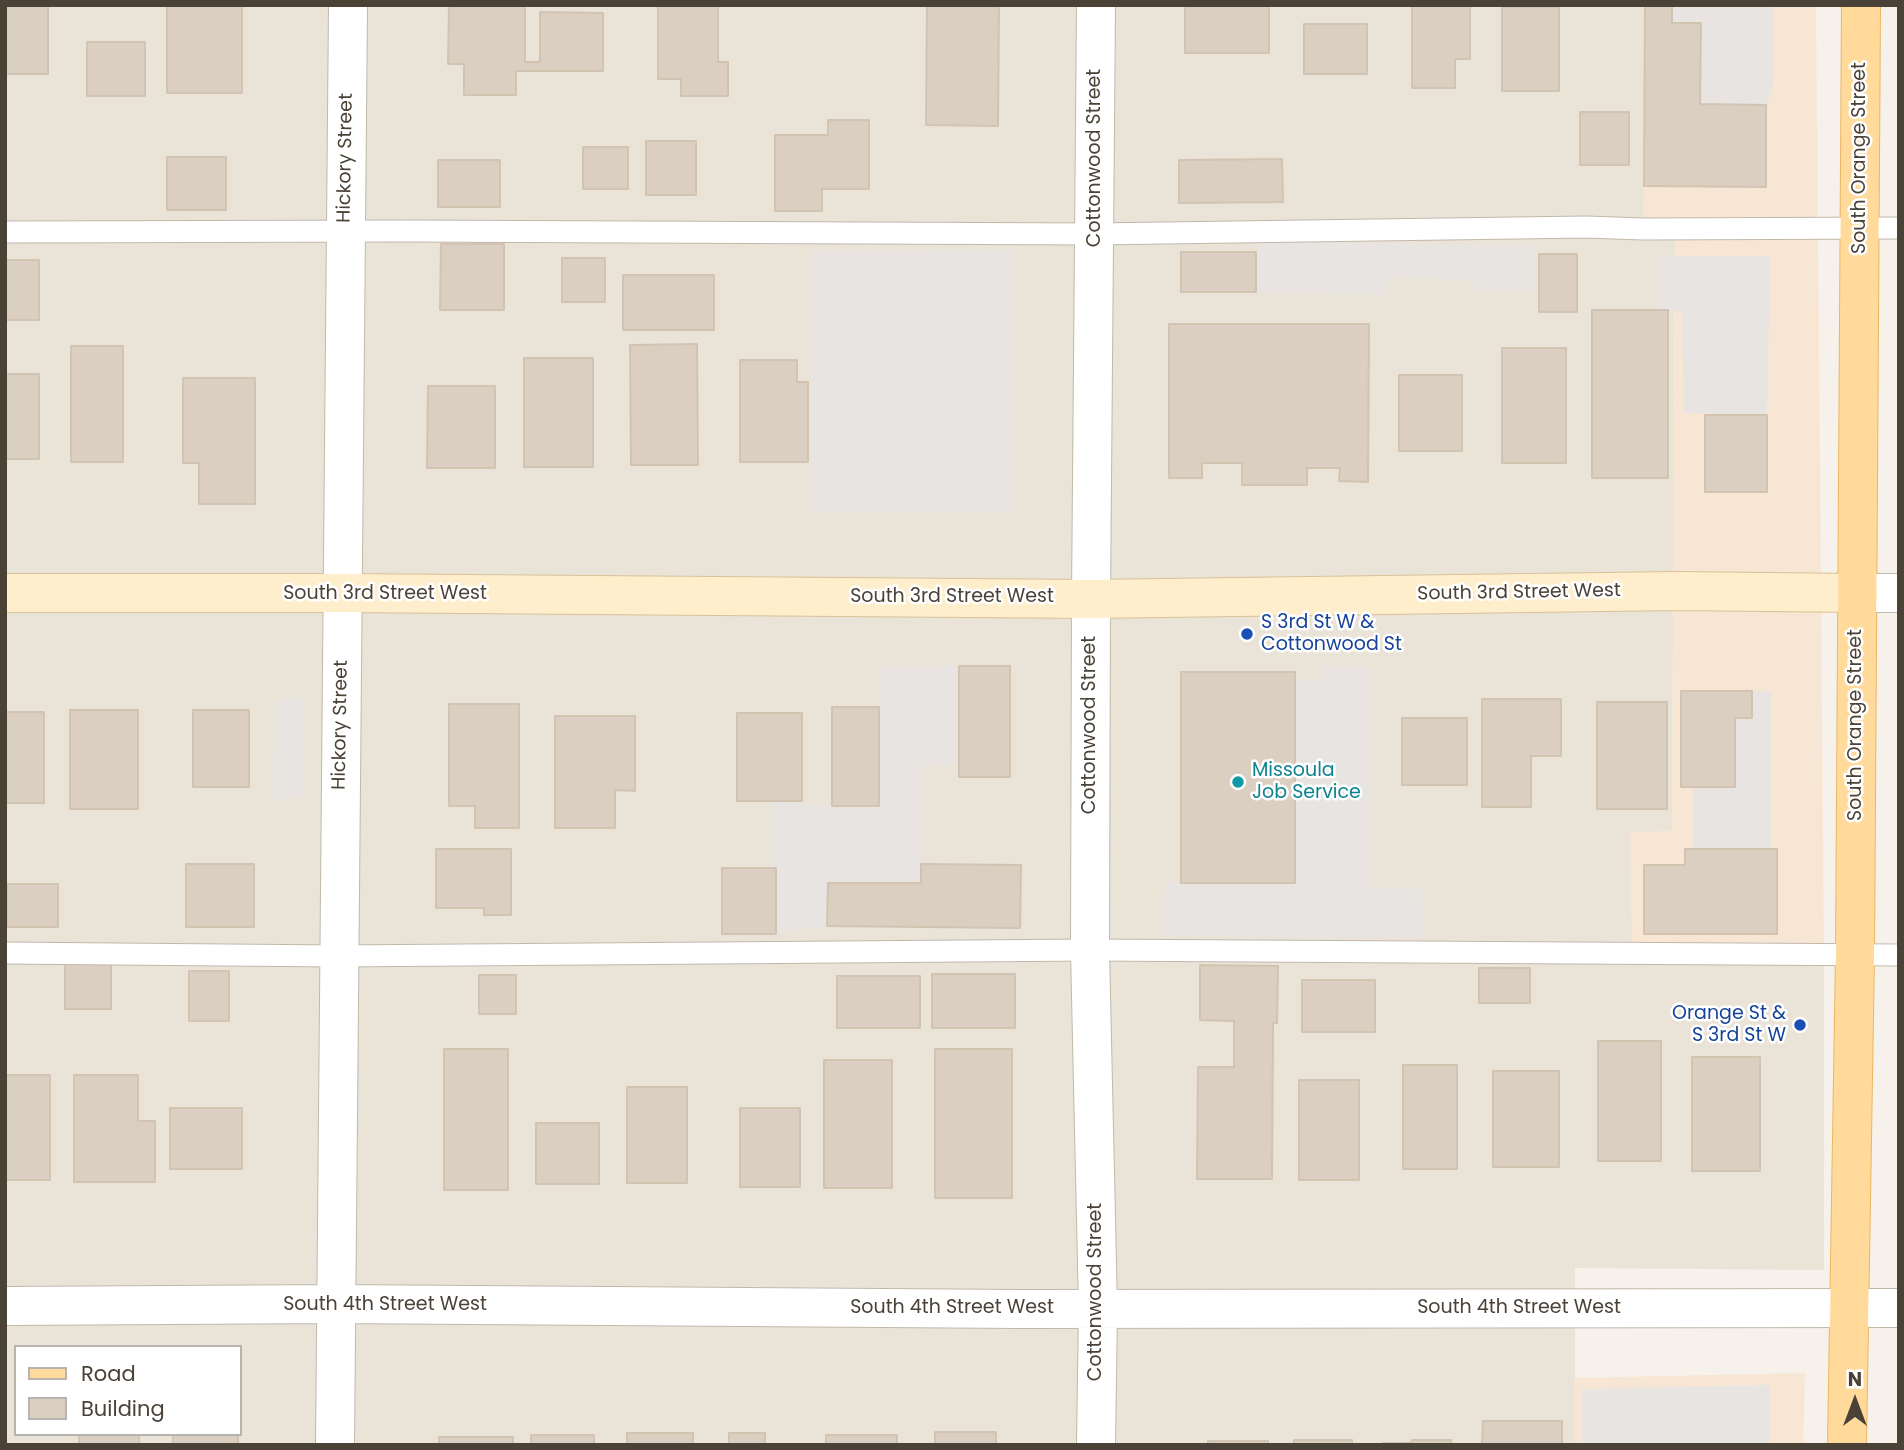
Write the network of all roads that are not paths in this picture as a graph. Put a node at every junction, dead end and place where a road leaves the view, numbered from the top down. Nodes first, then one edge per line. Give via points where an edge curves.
1 (348, 5) edge
2 (1096, 5) edge
3 (1861, 5) edge
4 (1860, 228) junction
5 (1899, 228) edge
6 (345, 231) junction
7 (5, 232) edge
8 (1094, 234) junction
9 (5, 593) edge
10 (342, 593) junction
11 (1857, 593) junction
12 (1899, 593) edge
13 (1091, 598) junction
14 (1090, 950) junction
15 (5, 953) edge
16 (1854, 955) junction
17 (1899, 955) edge
18 (338, 956) junction
19 (335, 1304) junction
20 (5, 1306) edge
21 (1848, 1307) junction
22 (1899, 1308) edge
23 (1098, 1309) junction
24 (335, 1445) edge
25 (1096, 1445) edge
26 (1847, 1445) edge

1 - 6 street, Hickory Street
2 - 8 street, Cottonwood Street
3 - 4 main road, South Orange Street
4 - 5 lane
4 - 8 lane
4 - 11 main road, South Orange Street
6 - 7 lane
6 - 8 lane
6 - 10 street, Hickory Street
8 - 13 street, Cottonwood Street
9 - 10 main road, South 3rd Street West
10 - 13 main road, South 3rd Street West
10 - 18 street, Hickory Street
11 - 12 street, South 3rd Street West
11 - 13 main road, South 3rd Street West
11 - 16 main road, South Orange Street
13 - 14 street, Cottonwood Street
14 - 16 lane
14 - 18 lane
14 - 23 street, Cottonwood Street
15 - 18 lane
16 - 17 lane
16 - 21 main road, South Orange Street
18 - 19 street, Hickory Street
19 - 20 street, South 4th Street West
19 - 23 street, South 4th Street West
19 - 24 street, Hickory Street
21 - 22 street, South 4th Street West
21 - 23 street, South 4th Street West
21 - 26 main road, South Orange Street
23 - 25 street, Cottonwood Street

